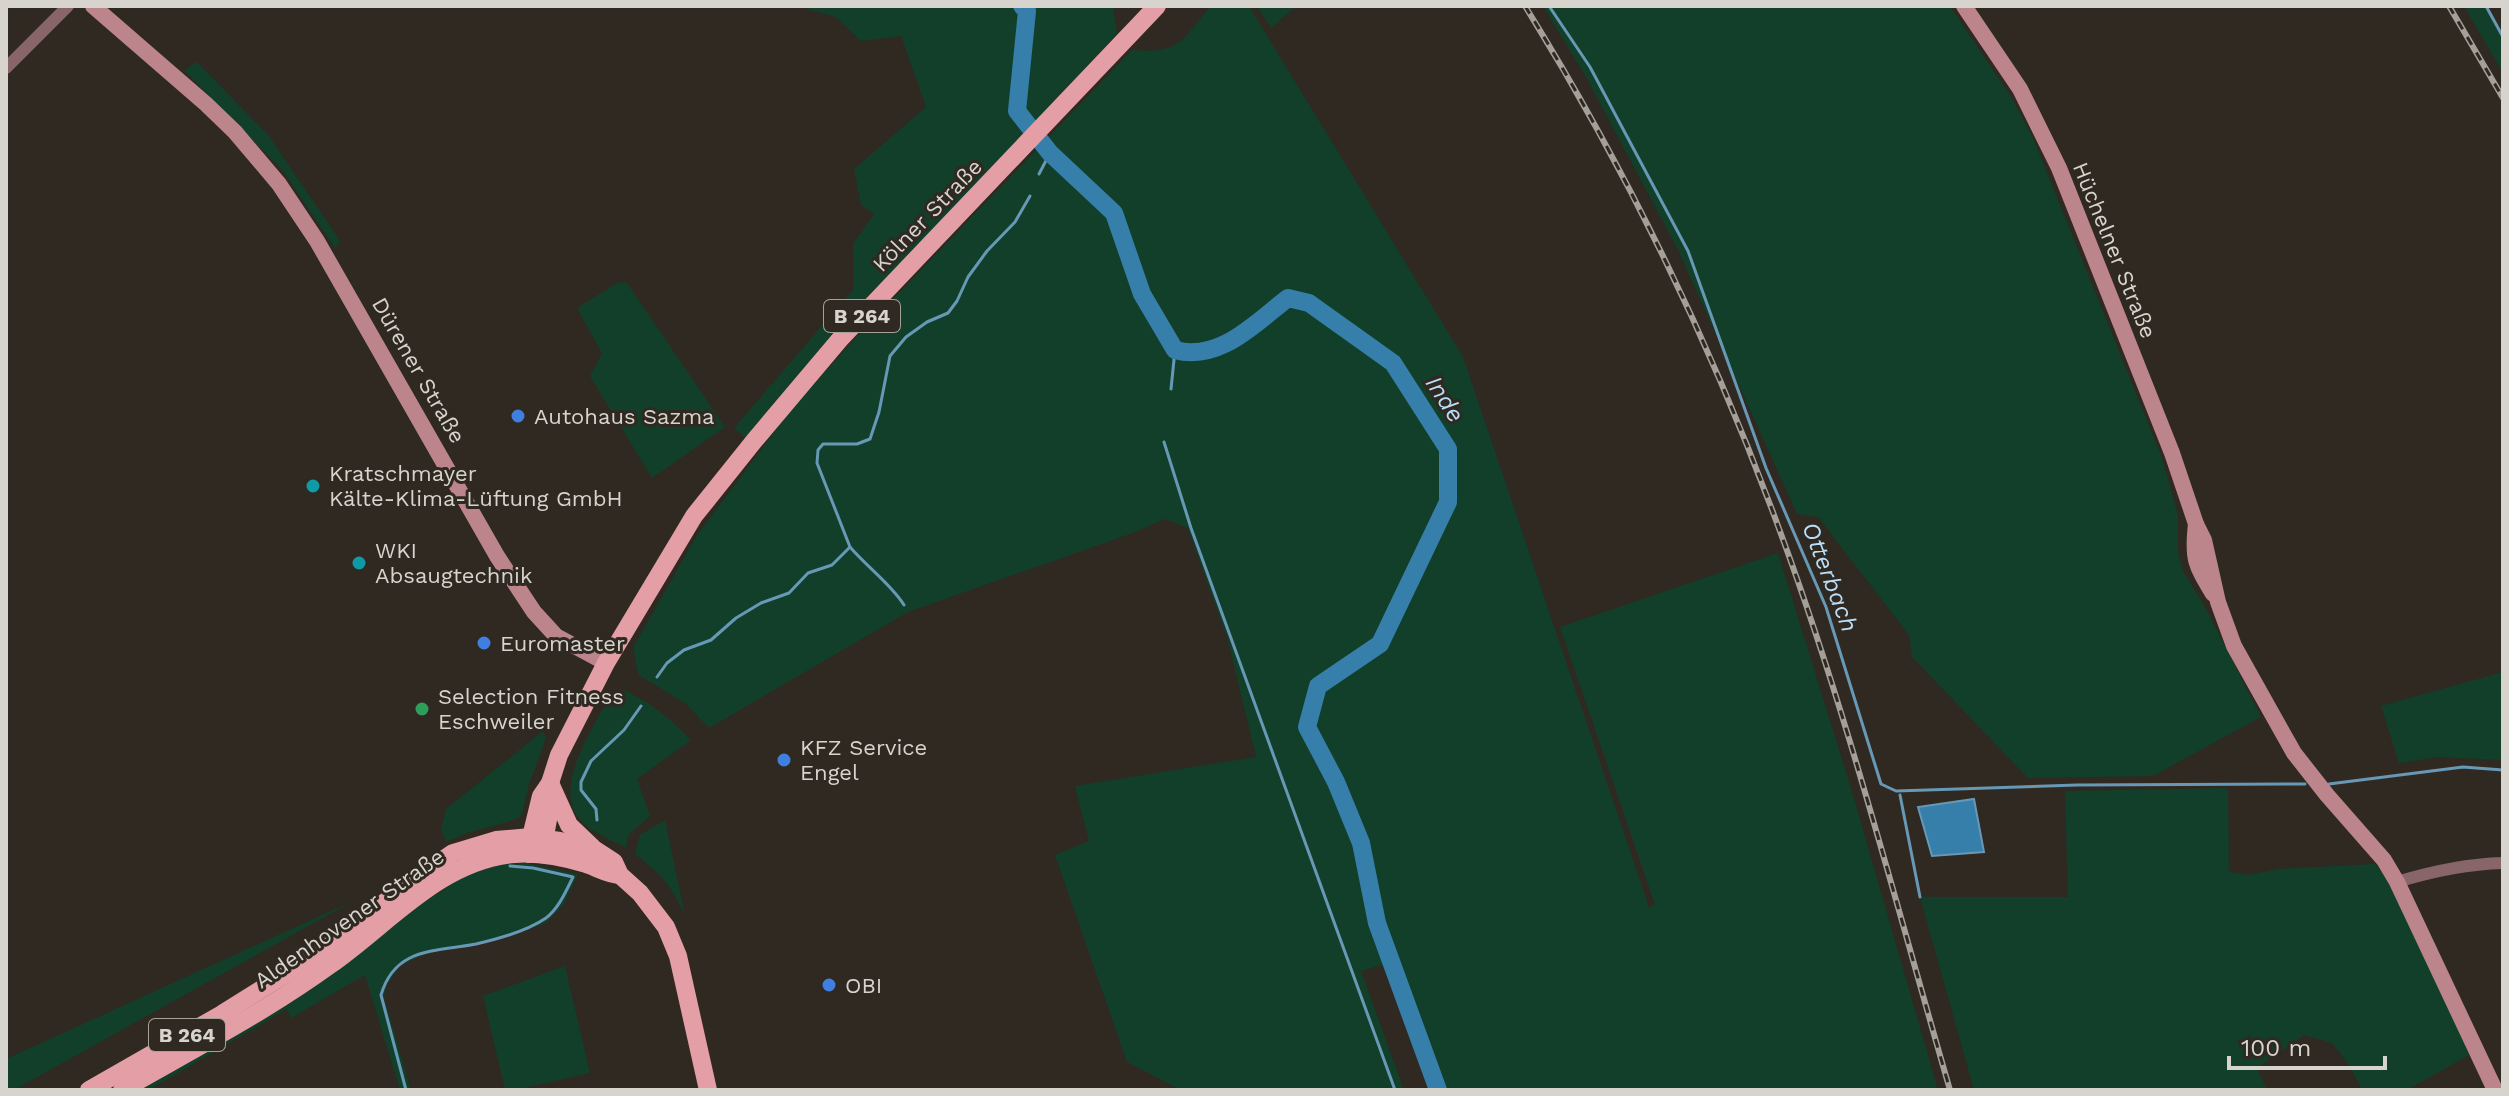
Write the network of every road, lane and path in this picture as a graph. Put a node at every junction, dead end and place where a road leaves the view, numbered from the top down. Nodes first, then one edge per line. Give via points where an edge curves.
1 (68, 6) edge
2 (93, 6) edge
3 (1964, 6) edge
4 (1152, 12) edge
5 (6, 68) edge
6 (606, 663) junction
7 (550, 783) junction
8 (536, 846) junction
9 (594, 849) junction
10 (2503, 863) edge
11 (620, 875) junction
12 (2397, 882) junction
13 (89, 1090) edge
14 (122, 1090) edge
15 (708, 1090) edge
16 (2495, 1090) edge

1 - 5 street
2 - 6 street, Dürener Straße via 235,132 279,184 534,612 556,636
3 - 12 street, Hüchelner Straße via 2044,133 2204,540 2234,646 2294,753
4 - 6 main road, Kölner Straße / B 264 via 841,338 754,441 694,516
6 - 7 main road, B 264
7 - 8 main road, B 264 via 541,796
7 - 9 main road via 569,825
8 - 9 main road
8 - 11 main road, Aldenhovener Straße
8 - 13 main road, Aldenhovener Straße / B 264 via 496,840 453,853 321,952
8 - 14 main road, Aldenhovener Straße / B 264 via 459,868 330,966
9 - 11 main road via 614,862
10 - 12 street via 2444,868
11 - 15 main road via 653,908 674,941
12 - 16 street, Hüchelner Straße

